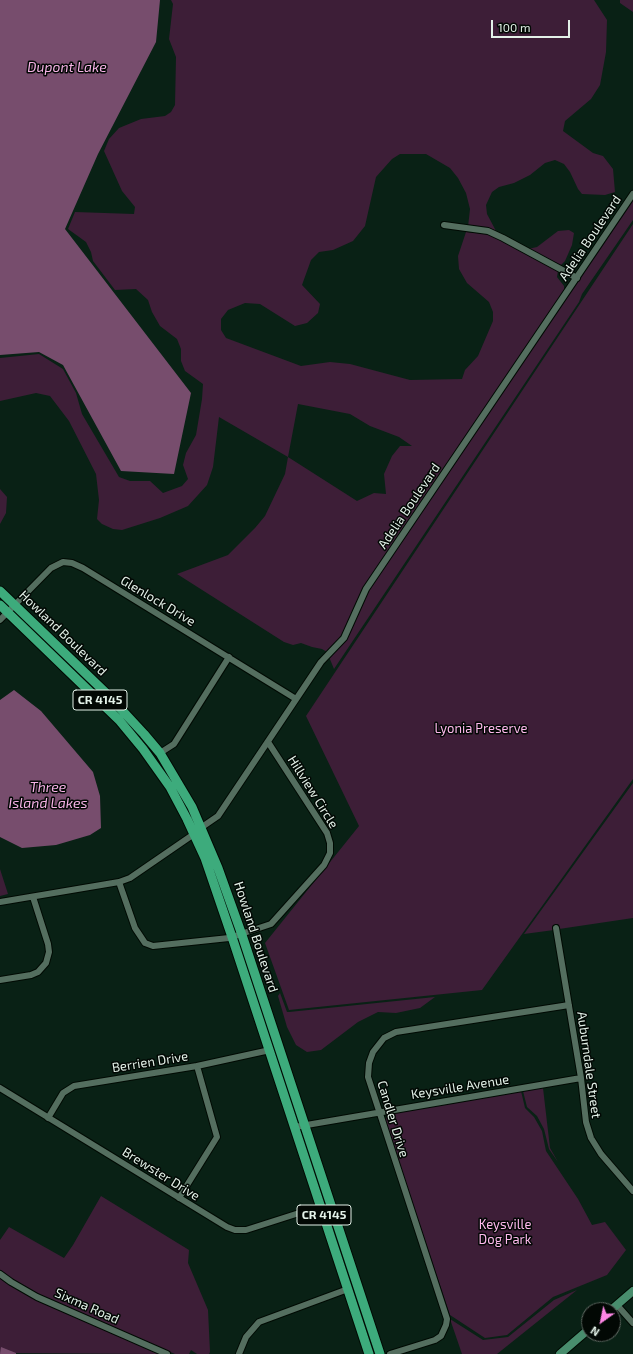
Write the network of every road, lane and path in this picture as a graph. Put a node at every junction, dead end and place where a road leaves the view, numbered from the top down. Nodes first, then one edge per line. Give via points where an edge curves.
1 (633, 194) edge
2 (444, 225) dead end
3 (577, 278) junction
4 (0, 591) edge
5 (0, 605) edge
6 (14, 605) junction
7 (7, 612) junction
8 (0, 620) edge
9 (229, 657) junction
10 (296, 699) junction
11 (268, 742) junction
12 (160, 753) junction
13 (187, 819) junction
14 (202, 827) junction
15 (194, 834) junction
16 (120, 882) junction
17 (33, 897) junction
18 (0, 902) edge
19 (556, 928) dead end
20 (242, 935) junction
21 (232, 937) junction
22 (0, 980) edge
23 (569, 1005) junction
24 (270, 1050) junction
25 (197, 1066) junction
26 (581, 1078) junction
27 (0, 1088) edge
28 (379, 1112) junction
29 (48, 1118) junction
30 (305, 1124) junction
31 (294, 1126) junction
32 (633, 1191) edge
33 (179, 1198) junction
34 (321, 1206) junction
35 (0, 1274) edge
36 (348, 1289) junction
37 (633, 1291) edge
38 (620, 1302) edge
39 (621, 1313) edge
40 (633, 1323) edge
41 (581, 1336) edge
42 (167, 1354) edge
43 (238, 1354) edge
44 (369, 1354) edge
45 (380, 1354) edge
46 (390, 1354) edge
47 (560, 1354) edge

1 - 3 street, Adelia Boulevard
2 - 3 street via 488,231
3 - 10 street, Adelia Boulevard via 366,589 344,638 321,662
4 - 6 main road, Howland Boulevard / CR 4145
5 - 7 main road, Howland Boulevard / CR 4145
6 - 7 street, Glenlock Drive
6 - 9 street, Glenlock Drive via 51,568 63,562 72,563
6 - 12 main road, Howland Boulevard / CR 4145 via 122,709
7 - 8 street, Glenlock Drive
7 - 13 main road, Howland Boulevard / CR 4145 via 119,720 166,780
9 - 10 street, Glenlock Drive
9 - 12 street via 174,744
10 - 11 street, Adelia Boulevard
11 - 14 street, Adelia Boulevard via 218,816
11 - 20 street, Hillview Circle via 327,833 330,854 324,865 271,924
12 - 14 main road, Howland Boulevard / CR 4145
13 - 14 main road
13 - 15 main road, Howland Boulevard / CR 4145
14 - 20 main road, Howland Boulevard / CR 4145
15 - 16 street via 130,878
15 - 21 main road, Howland Boulevard / CR 4145 via 205,858
16 - 17 street
16 - 21 street via 135,928 145,943 153,946
17 - 18 street
17 - 22 street via 48,944 46,963 38,972 31,975
19 - 23 street, Auburndale Street
20 - 21 street, Hillview Circle
20 - 30 main road, Howland Boulevard / CR 4145
21 - 24 main road, Howland Boulevard / CR 4145
23 - 26 street, Auburndale Street
23 - 28 street, Candler Drive via 396,1032 384,1038 373,1052 368,1077
24 - 25 street, Berrien Drive
24 - 31 main road, Howland Boulevard / CR 4145
25 - 29 street, Berrien Drive via 74,1086 64,1093
25 - 33 street via 217,1137
26 - 28 street, Keysville Avenue
26 - 32 street, Auburndale Street via 586,1122 591,1138 601,1154
27 - 29 street, Brewster Drive
28 - 30 street, Keysville Avenue
28 - 46 street, Candler Drive via 447,1319 441,1336 435,1340
29 - 33 street, Brewster Drive
30 - 31 street, Keysville Avenue
30 - 45 main road, Howland Boulevard / CR 4145
31 - 34 main road, Howland Boulevard / CR 4145
33 - 34 street, Brewster Drive via 235,1230 246,1230
34 - 36 main road, Howland Boulevard / CR 4145
35 - 42 street, Sixma Road via 37,1297
36 - 43 street via 259,1322 246,1337
36 - 44 main road, Howland Boulevard / CR 4145
37 - 38 main road
39 - 40 street
41 - 47 main road

